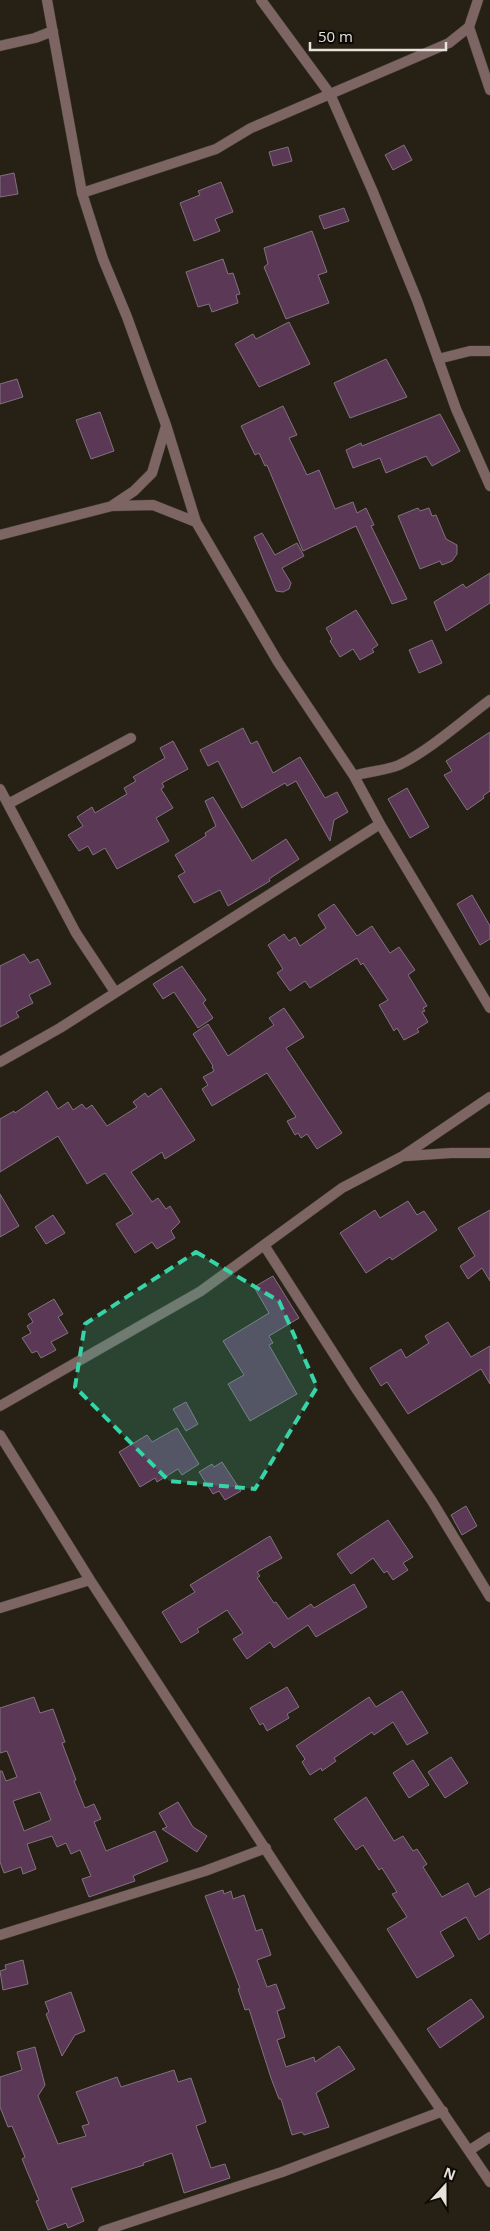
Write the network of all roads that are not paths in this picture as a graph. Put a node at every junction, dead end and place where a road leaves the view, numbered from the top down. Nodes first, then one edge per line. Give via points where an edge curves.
1 (48, 0) edge
2 (262, 0) edge
3 (478, 0) edge
4 (469, 27) junction
5 (53, 31) junction
6 (0, 46) edge
7 (490, 90) edge
8 (330, 94) junction
9 (82, 193) junction
10 (490, 351) edge
11 (438, 359) junction
12 (166, 425) junction
13 (490, 486) edge
14 (112, 506) junction
15 (196, 522) junction
16 (0, 535) edge
17 (490, 700) edge
18 (132, 738) dead end
19 (354, 776) junction
20 (0, 789) edge
21 (8, 804) junction
22 (380, 824) junction
23 (116, 992) junction
24 (490, 1008) edge
25 (0, 1062) edge
26 (490, 1097) edge
27 (490, 1153) edge
28 (403, 1156) junction
29 (264, 1245) junction
30 (0, 1406) edge
31 (0, 1435) edge
32 (90, 1580) junction
33 (490, 1597) edge
34 (0, 1608) edge
35 (266, 1848) junction
36 (0, 1935) edge
37 (443, 2111) junction
38 (490, 2137) edge
39 (470, 2150) junction
40 (490, 2182) edge
41 (103, 2231) edge

1 - 5 street
2 - 8 street
3 - 4 street
4 - 7 street
4 - 8 street via 449,43
5 - 6 street
5 - 9 street
8 - 9 street via 251,128 216,148
8 - 11 street via 373,192
9 - 12 street via 102,259
10 - 11 street via 470,351
11 - 13 street
12 - 14 street via 152,473
12 - 15 street
14 - 15 street via 153,505
14 - 16 street
15 - 19 street via 278,662
17 - 19 street via 415,756 385,769
18 - 21 street
19 - 22 street
20 - 21 street
21 - 23 street via 76,933
22 - 23 street
22 - 24 street
23 - 25 street
26 - 28 street
27 - 28 street
28 - 29 street via 342,1188
29 - 30 street via 201,1291
29 - 33 street via 432,1501
31 - 32 street
32 - 34 street
32 - 35 street
35 - 36 street
35 - 37 street
37 - 39 street
37 - 41 street via 282,2172
38 - 39 street
39 - 40 street

